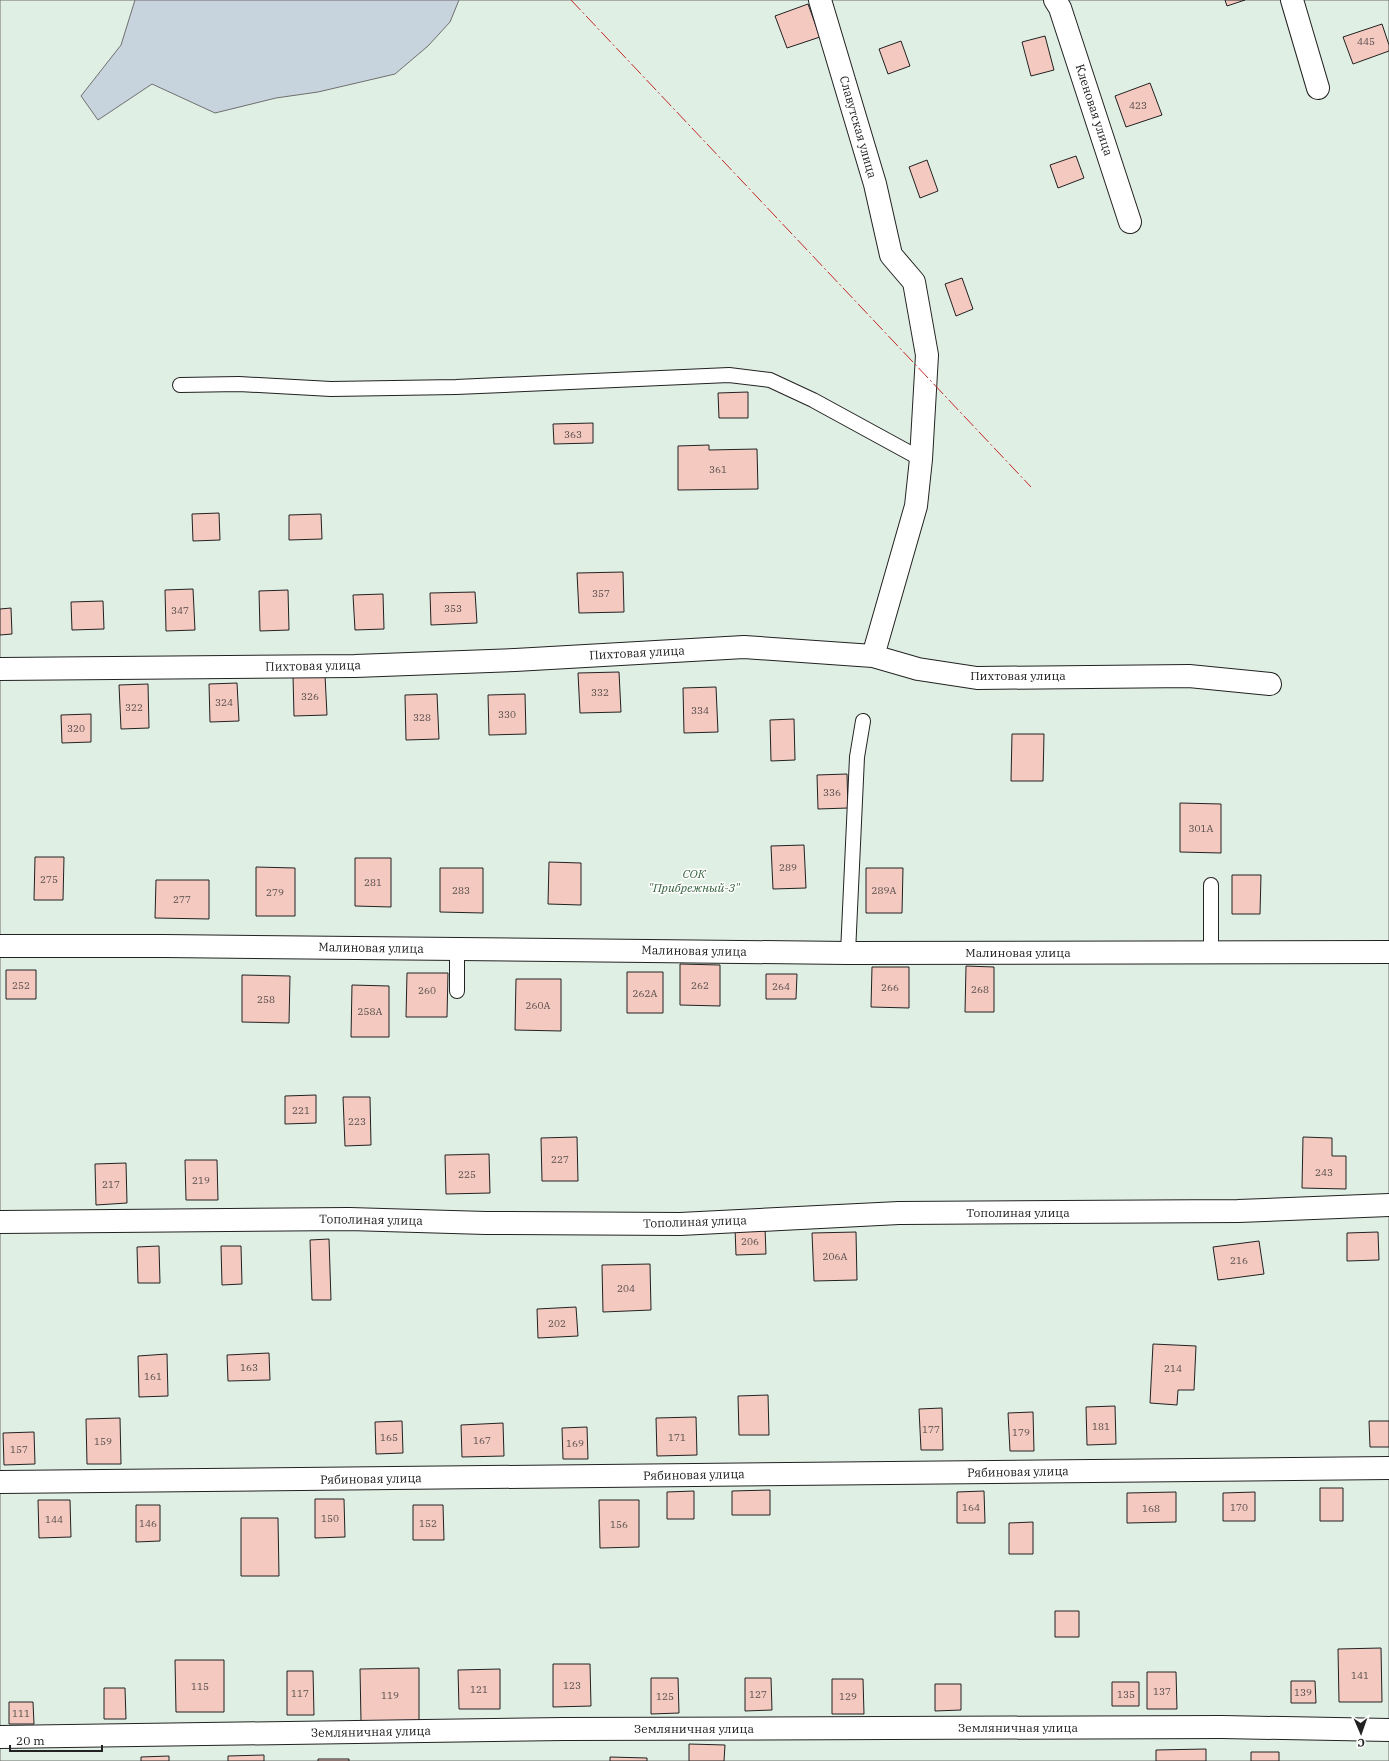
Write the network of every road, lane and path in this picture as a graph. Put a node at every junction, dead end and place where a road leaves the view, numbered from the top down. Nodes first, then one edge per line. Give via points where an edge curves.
1 (820, 0) edge
2 (1055, 0) edge
3 (1292, 0) edge
4 (1318, 88) dead end
5 (1130, 222) dead end
6 (180, 385) dead end
7 (921, 459) junction
8 (873, 656) junction
9 (0, 669) edge
10 (1270, 684) dead end
11 (863, 722) dead end
12 (1211, 885) dead end
13 (0, 946) edge
14 (457, 950) junction
15 (1210, 952) junction
16 (1389, 952) edge
17 (848, 953) junction
18 (457, 991) dead end
19 (1389, 1206) edge
20 (0, 1222) edge
21 (1389, 1468) edge
22 (0, 1482) edge
23 (1389, 1730) edge
24 (0, 1737) edge

1 - 7 street, Славутская улица via 875,184 891,255 914,282 927,355
2 - 5 street, Кленовая улица via 1060,8
3 - 4 street
6 - 7 lane via 238,384 331,389 441,388 729,375 770,380 813,400
7 - 8 street via 916,506
8 - 9 street, Пихтовая улица via 744,647 515,660 363,665
8 - 10 street, Пихтовая улица via 918,669 977,678 1189,676
11 - 17 lane via 857,758
12 - 15 lane
13 - 14 street, Малиновая улица
14 - 17 street, Малиновая улица
14 - 18 lane
15 - 16 street, Малиновая улица
15 - 17 street, Малиновая улица
19 - 20 street, Тополиная улица via 1238,1211 899,1213 680,1224 349,1219
21 - 22 street, Рябиновая улица
23 - 24 street, Земляничная улица via 1222,1727 580,1729

